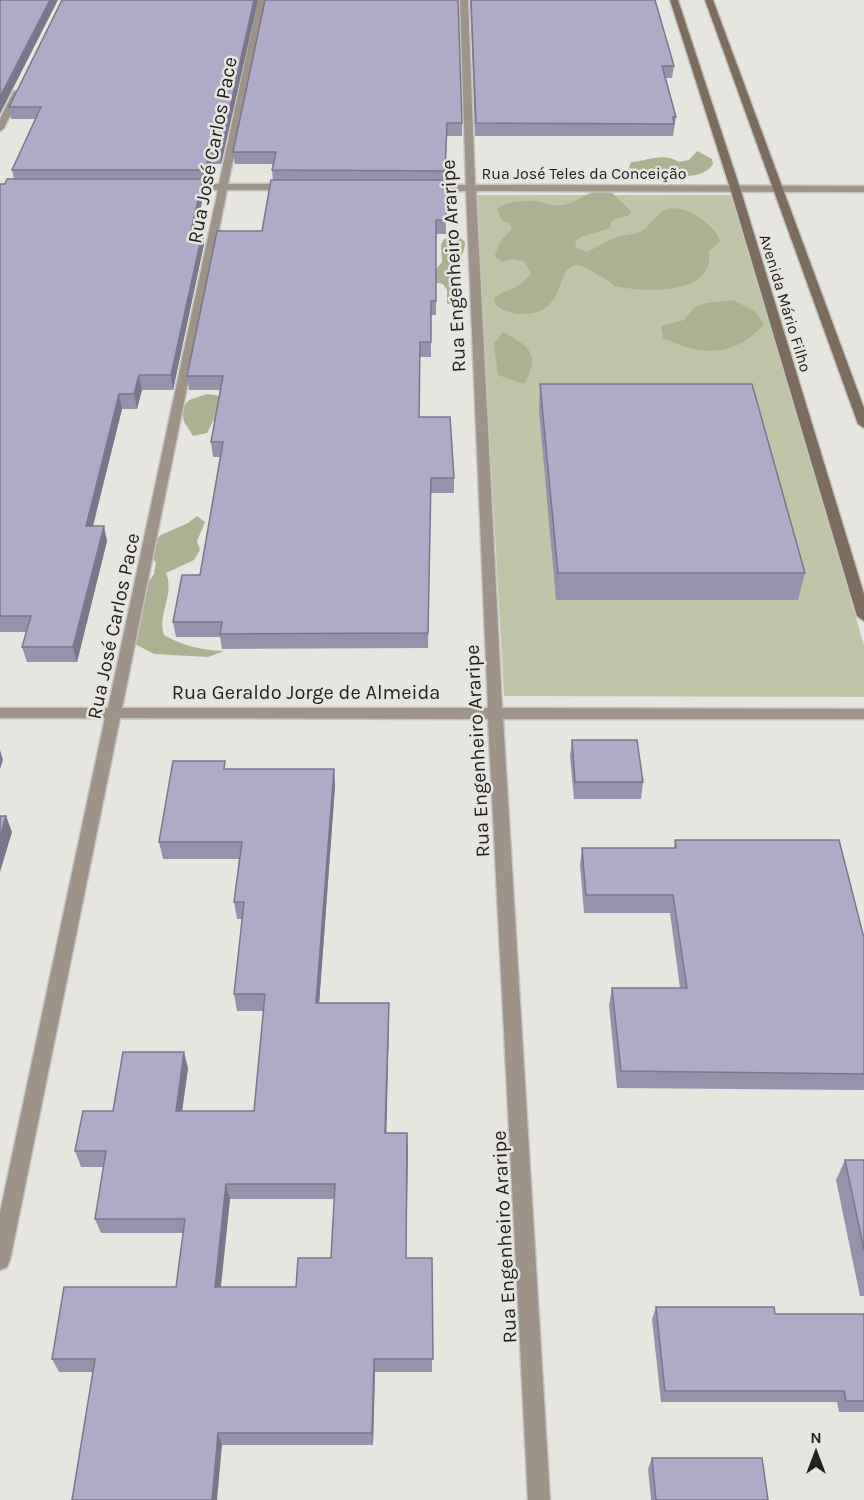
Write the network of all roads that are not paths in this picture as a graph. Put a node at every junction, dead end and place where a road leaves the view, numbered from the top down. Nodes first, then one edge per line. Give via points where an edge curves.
1 (262, 0) edge
2 (464, 0) edge
3 (674, 0) edge
4 (709, 0) edge
5 (21, 86) edge
6 (0, 128) edge
7 (224, 187) junction
8 (177, 188) edge
9 (295, 188) edge
10 (412, 188) edge
11 (470, 188) junction
12 (735, 188) junction
13 (778, 188) junction
14 (864, 189) edge
15 (864, 424) edge
16 (864, 616) edge
17 (0, 713) edge
18 (115, 713) junction
19 (496, 713) junction
20 (864, 714) edge
21 (0, 1260) edge
22 (539, 1500) edge

1 - 7 street, Rua José Carlos Pace
2 - 11 street, Rua Engenheiro Araripe
3 - 12 main road, Avenida Mário Filho
4 - 13 main road, Avenida Mário Filho
5 - 6 street
7 - 8 street
7 - 9 street
7 - 18 street, Rua José Carlos Pace
10 - 11 street, Rua José Teles da Conceição
11 - 12 street, Rua José Teles da Conceição
11 - 19 street, Rua Engenheiro Araripe
12 - 13 street, Rua José Teles da Conceição
12 - 16 main road, Avenida Mário Filho
13 - 14 street
13 - 15 main road, Avenida Mário Filho
17 - 18 street, Rua Geraldo Jorge de Almeida
18 - 19 street, Rua Geraldo Jorge de Almeida
18 - 21 street, Rua José Carlos Pace
19 - 20 street, Rua Geraldo Jorge de Almeida
19 - 22 street, Rua Engenheiro Araripe

